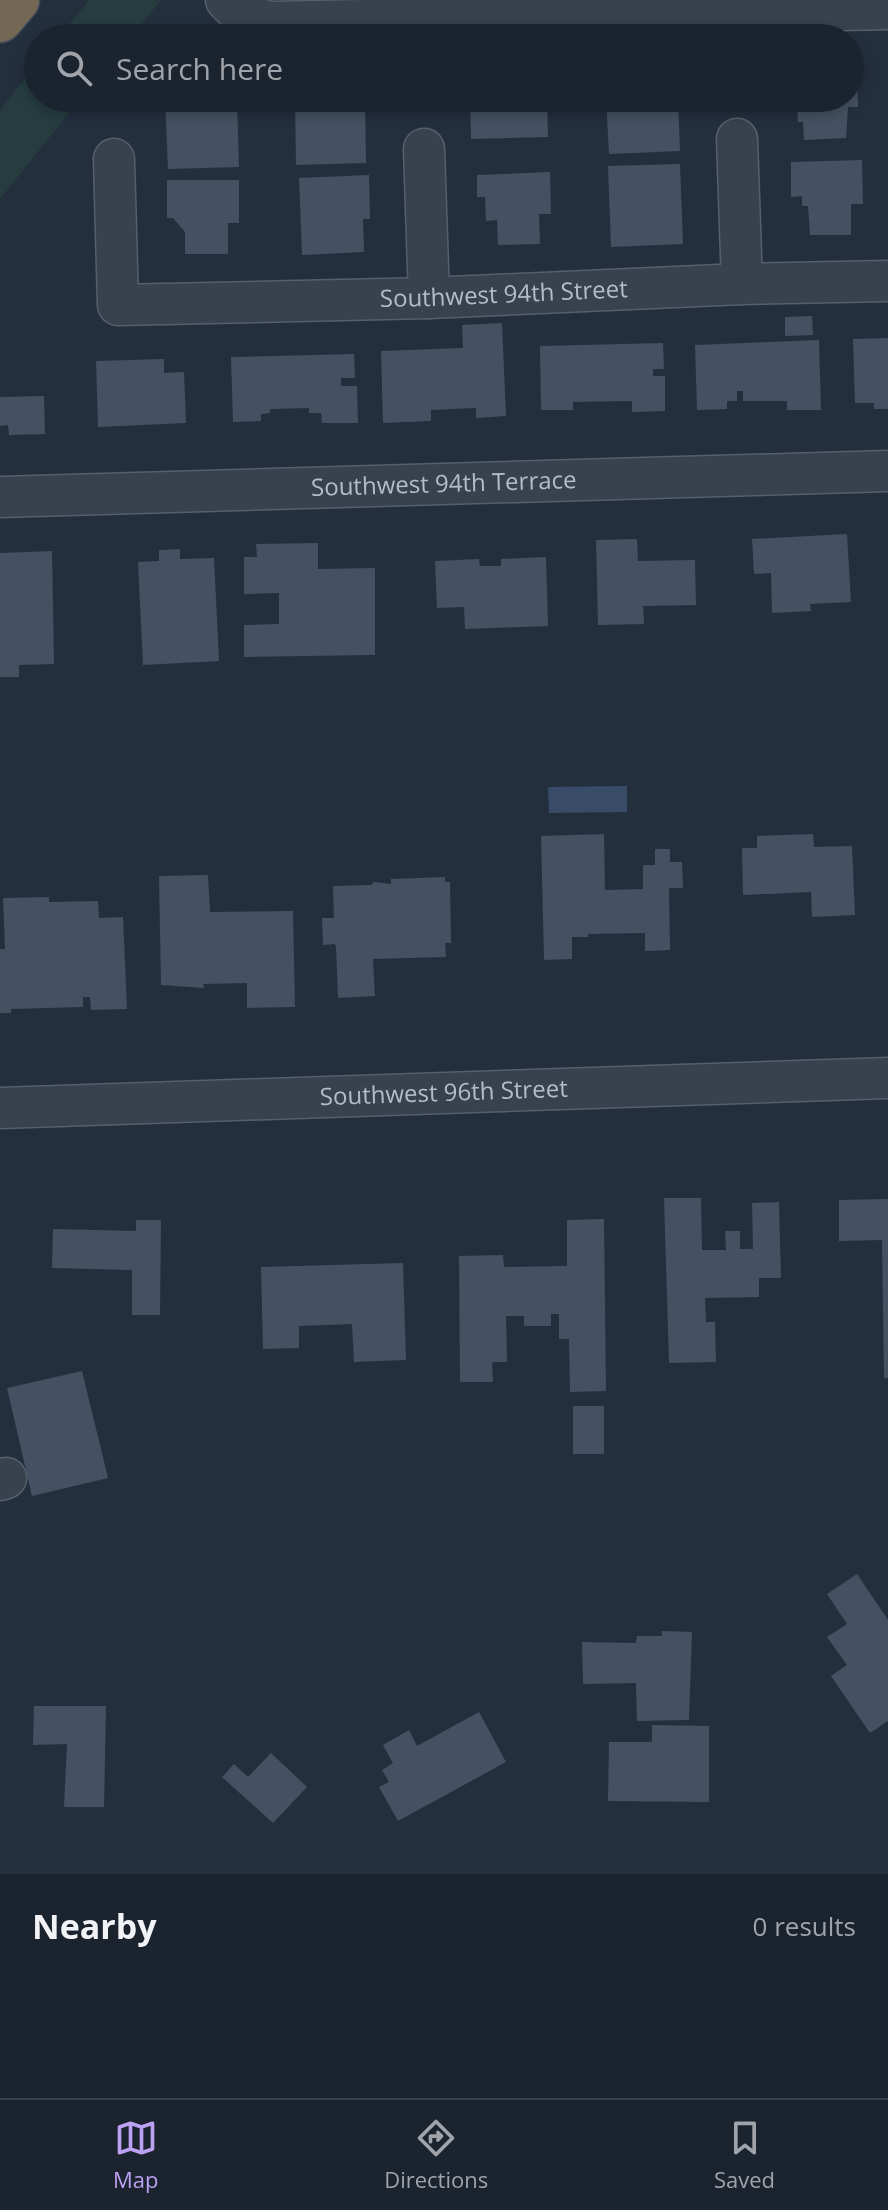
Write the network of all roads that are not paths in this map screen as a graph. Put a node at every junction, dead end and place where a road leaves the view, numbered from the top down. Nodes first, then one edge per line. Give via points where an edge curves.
1 (17, 0) edge
2 (226, 0) edge
3 (888, 9) edge
4 (0, 20) edge
5 (737, 139) dead end
6 (424, 149) dead end
7 (114, 159) dead end
8 (888, 281) edge
9 (742, 284) junction
10 (429, 298) junction
11 (888, 471) edge
12 (0, 497) edge
13 (888, 1078) edge
14 (0, 1108) edge

1 - 4 highway
2 - 3 street via 240,14 271,22
5 - 9 street
6 - 10 street
7 - 10 street, Southwest 94th Street via 118,305
8 - 9 street, Southwest 94th Street
9 - 10 street, Southwest 94th Street
11 - 12 street, Southwest 94th Terrace
13 - 14 street, Southwest 96th Street

